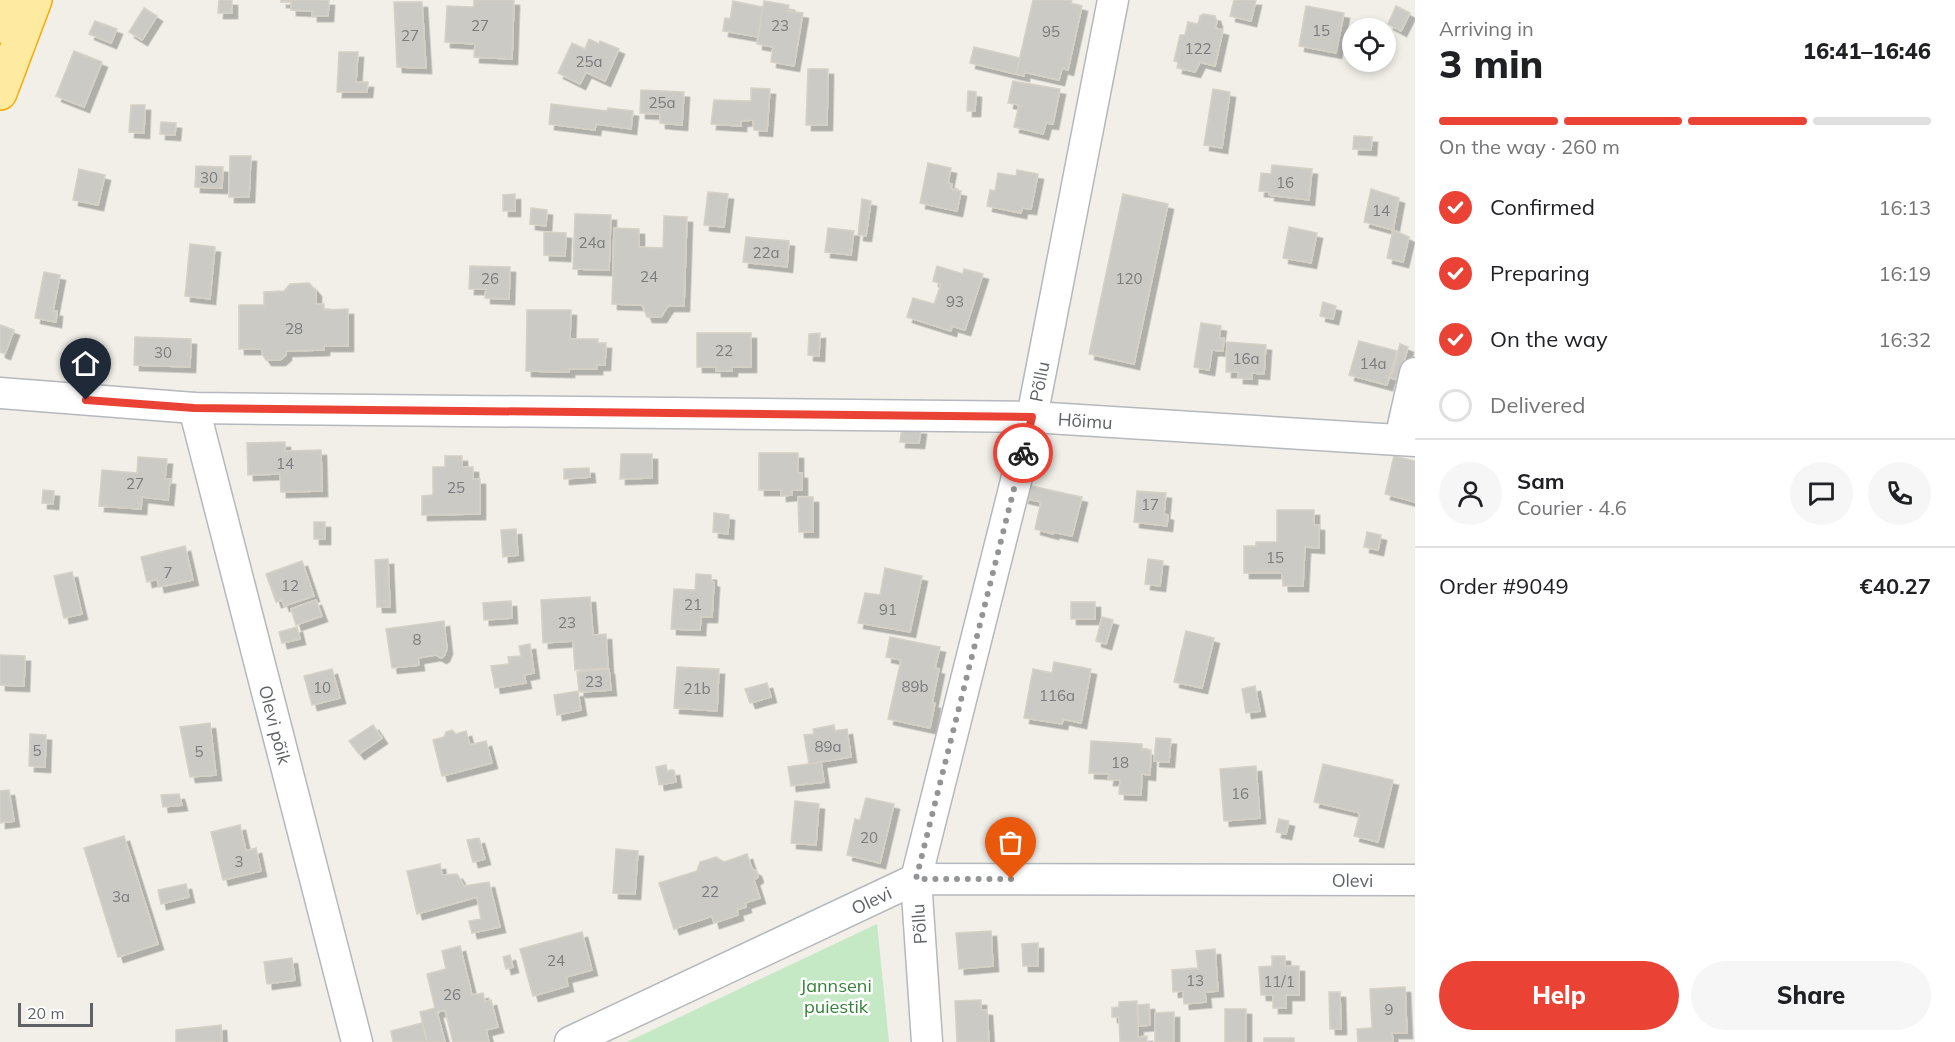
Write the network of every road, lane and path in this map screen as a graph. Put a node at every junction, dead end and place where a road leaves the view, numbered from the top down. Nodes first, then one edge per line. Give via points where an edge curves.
1 (10, 0) edge
2 (35, 0) edge
3 (1113, 0) edge
4 (0, 26) edge
5 (0, 93) edge
6 (1415, 373) edge
7 (0, 393) edge
8 (194, 408) junction
9 (1032, 417) junction
10 (1408, 440) edge
11 (916, 879) junction
12 (1415, 880) edge
13 (357, 1042) edge
14 (570, 1042) edge
15 (927, 1042) edge

1 - 4 highway
2 - 5 highway
3 - 9 street, Põllu
6 - 10 street
7 - 8 street, Hõimu
8 - 9 street, Hõimu
8 - 13 street, Olevi põik
9 - 10 street, Hõimu
9 - 11 street, Põllu
11 - 12 street, Olevi
11 - 14 street, Olevi
11 - 15 street, Põllu

